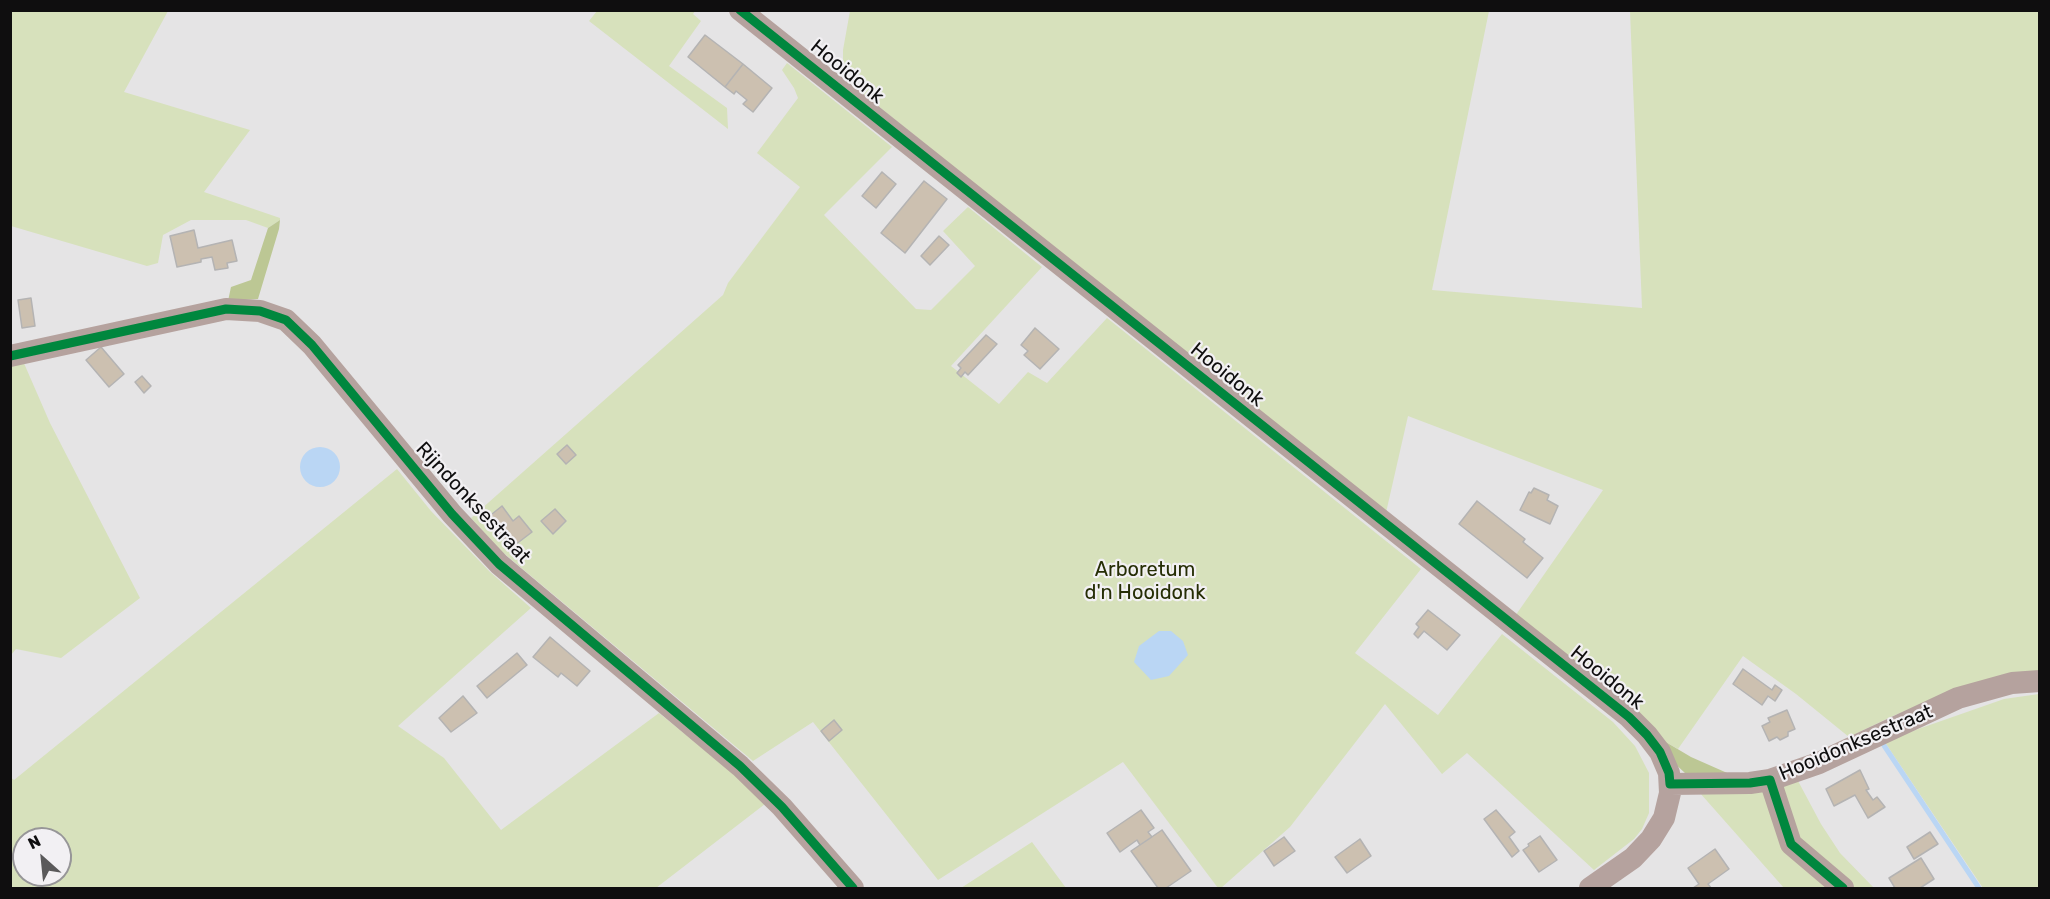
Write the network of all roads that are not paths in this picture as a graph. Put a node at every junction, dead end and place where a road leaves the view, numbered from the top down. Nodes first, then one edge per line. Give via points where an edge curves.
1 (740, 10) edge
2 (10, 356) edge
3 (2040, 681) edge
4 (1770, 780) junction
5 (1670, 784) junction
6 (853, 888) edge
7 (1590, 888) edge
8 (1843, 888) edge

1 - 5 street, Hooidonk via 1629,717 1660,752
2 - 6 street, Rijndonksestraat via 226,309 260,311 286,320 312,345 452,514 499,564 740,766
3 - 4 street, Hooidonksestraat via 2012,683 1958,698 1819,763
4 - 5 street, Hooidonksestraat
4 - 8 street via 1791,844
5 - 7 street, Hooidonk via 1664,818 1651,839 1633,858

